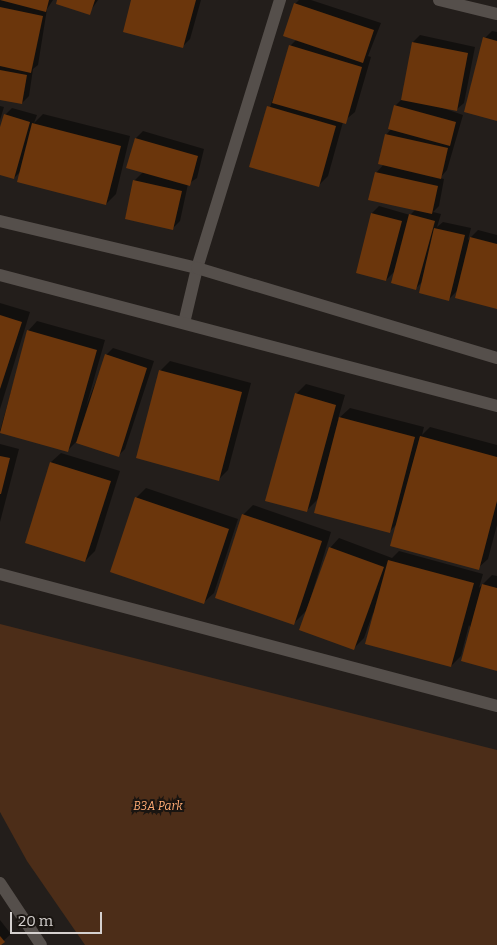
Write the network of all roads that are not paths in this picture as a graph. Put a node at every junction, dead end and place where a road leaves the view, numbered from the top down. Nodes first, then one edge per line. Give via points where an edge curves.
1 (280, 0) edge
2 (439, 0) edge
3 (497, 14) edge
4 (0, 221) edge
5 (197, 268) junction
6 (0, 275) edge
7 (184, 323) junction
8 (497, 358) edge
9 (497, 406) edge
10 (0, 574) edge
11 (497, 706) edge
12 (0, 883) edge
13 (41, 945) edge

1 - 5 street
2 - 3 street
4 - 5 street
5 - 7 street
5 - 8 street
6 - 7 street
7 - 9 street
10 - 11 street
12 - 13 street

